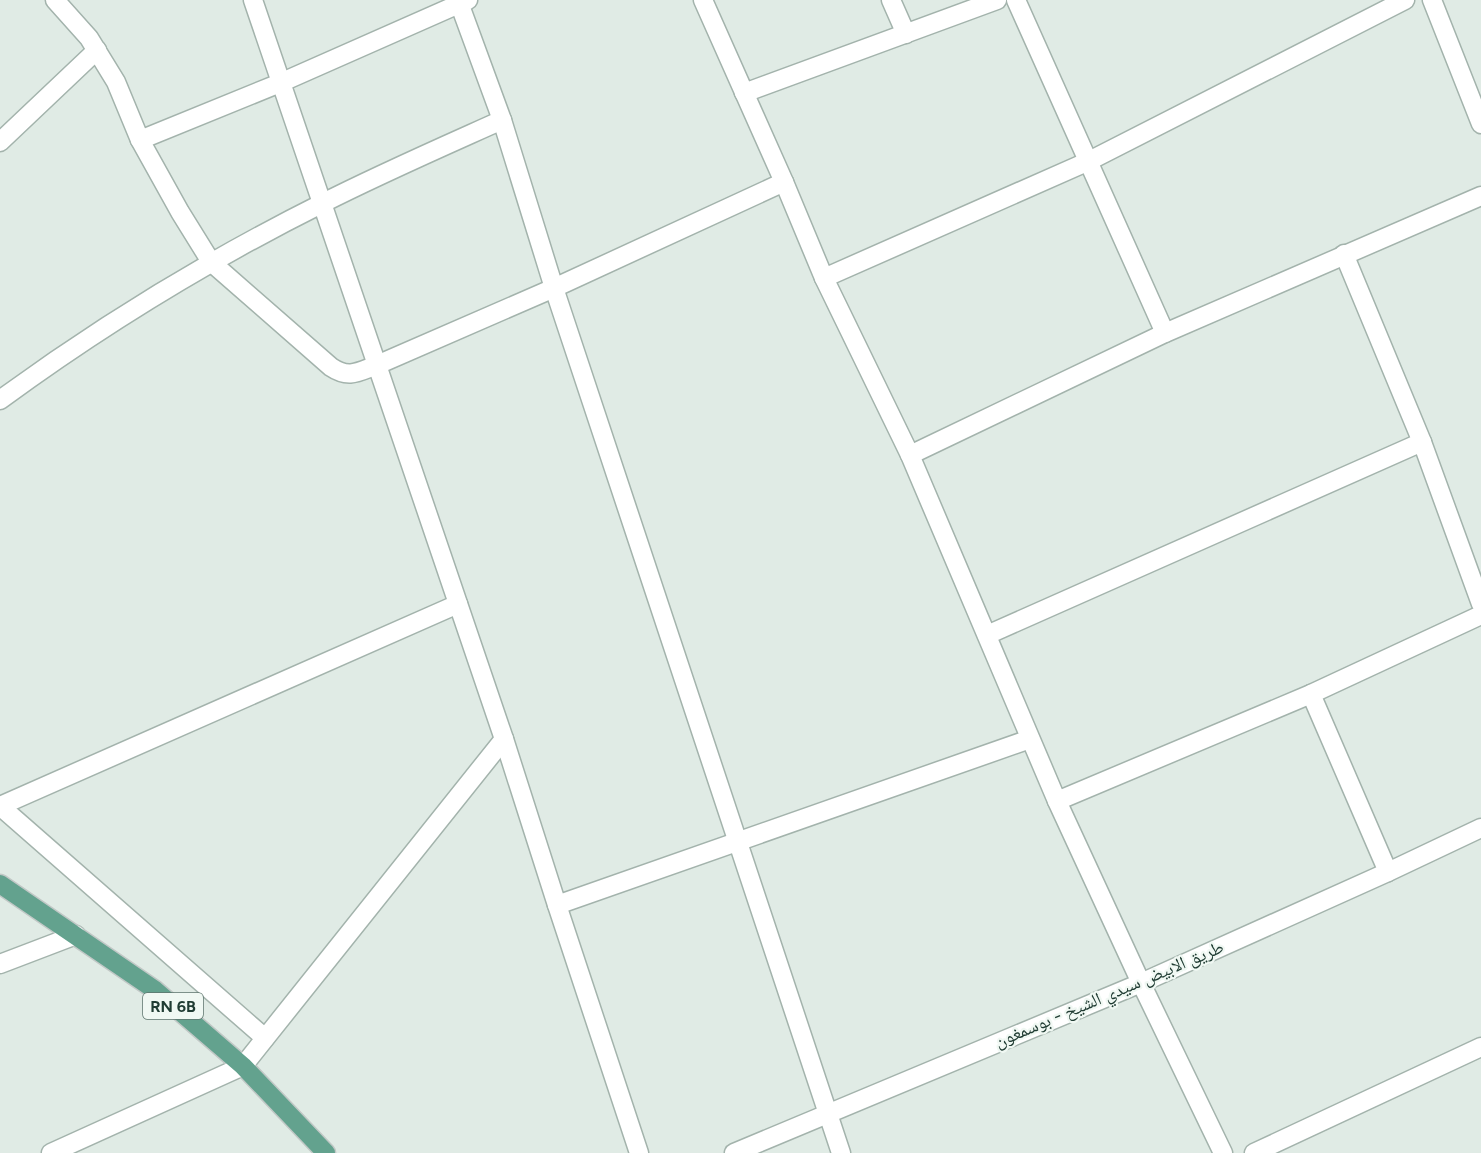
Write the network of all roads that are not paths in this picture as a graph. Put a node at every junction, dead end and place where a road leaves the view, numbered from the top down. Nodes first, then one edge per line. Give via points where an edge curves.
1 (55, 0) edge
2 (253, 0) edge
3 (703, 0) edge
4 (891, 0) edge
5 (997, 0) edge
6 (1016, 0) edge
7 (1405, 0) edge
8 (1432, 0) edge
9 (462, 1) edge
10 (906, 34) junction
11 (97, 50) junction
12 (280, 83) junction
13 (744, 93) junction
14 (502, 120) junction
15 (1481, 124) edge
16 (140, 140) junction
17 (0, 142) edge
18 (1089, 161) junction
19 (784, 182) junction
20 (1481, 195) edge
21 (321, 203) junction
22 (1344, 254) junction
23 (211, 262) junction
24 (824, 278) junction
25 (554, 288) junction
26 (1165, 333) junction
27 (376, 365) junction
28 (0, 400) edge
29 (1422, 442) junction
30 (910, 455) junction
31 (458, 604) junction
32 (1481, 604) edge
33 (1481, 615) edge
34 (987, 635) junction
35 (1311, 694) junction
36 (504, 739) junction
37 (1030, 740) junction
38 (1057, 801) junction
39 (0, 806) edge
40 (1481, 828) edge
41 (736, 843) junction
42 (1388, 872) junction
43 (0, 884) edge
44 (556, 904) junction
45 (76, 935) junction
46 (0, 964) edge
47 (1141, 983) junction
48 (265, 1038) junction
49 (1481, 1047) edge
50 (243, 1066) junction
51 (828, 1112) junction
52 (51, 1153) edge
53 (326, 1153) edge
54 (639, 1153) edge
55 (734, 1153) edge
56 (841, 1153) edge
57 (1223, 1153) edge
58 (1254, 1153) edge

1 - 11 street
2 - 12 street
3 - 13 street
4 - 10 street
5 - 10 street
6 - 18 street
7 - 18 street
8 - 15 street
9 - 12 street
9 - 14 street
10 - 13 street
11 - 16 street via 116,82
11 - 17 street
12 - 16 street
12 - 21 street
13 - 19 street
14 - 21 street
14 - 25 street
16 - 23 street
18 - 24 street
18 - 26 street
19 - 24 street
19 - 25 street
20 - 22 street
21 - 23 street
21 - 27 street
22 - 26 street
22 - 29 street
23 - 27 street via 339,372 350,374
23 - 28 street via 53,361
24 - 30 street
25 - 27 street
25 - 41 street
26 - 30 street
27 - 31 street
29 - 32 street
29 - 34 street
30 - 34 street
31 - 36 street
31 - 39 street
33 - 35 street
34 - 37 street
35 - 38 street
35 - 42 street
36 - 44 street
36 - 48 street
37 - 38 street
37 - 41 street
38 - 47 street
39 - 48 street
40 - 42 street, طريق الابيض سيدي الشيخ - بوسمغون
41 - 44 street
41 - 51 street
42 - 47 street, طريق الابيض سيدي الشيخ - بوسمغون
43 - 45 main road, RN 6B
44 - 54 street
45 - 46 street
45 - 50 main road, RN 6B via 155,990
47 - 51 street, طريق الابيض سيدي الشيخ - بوسمغون
47 - 57 street
48 - 50 street
49 - 58 street
50 - 52 street
50 - 53 main road, RN 6B
51 - 55 street, طريق الابيض سيدي الشيخ - بوسمغون
51 - 56 street

